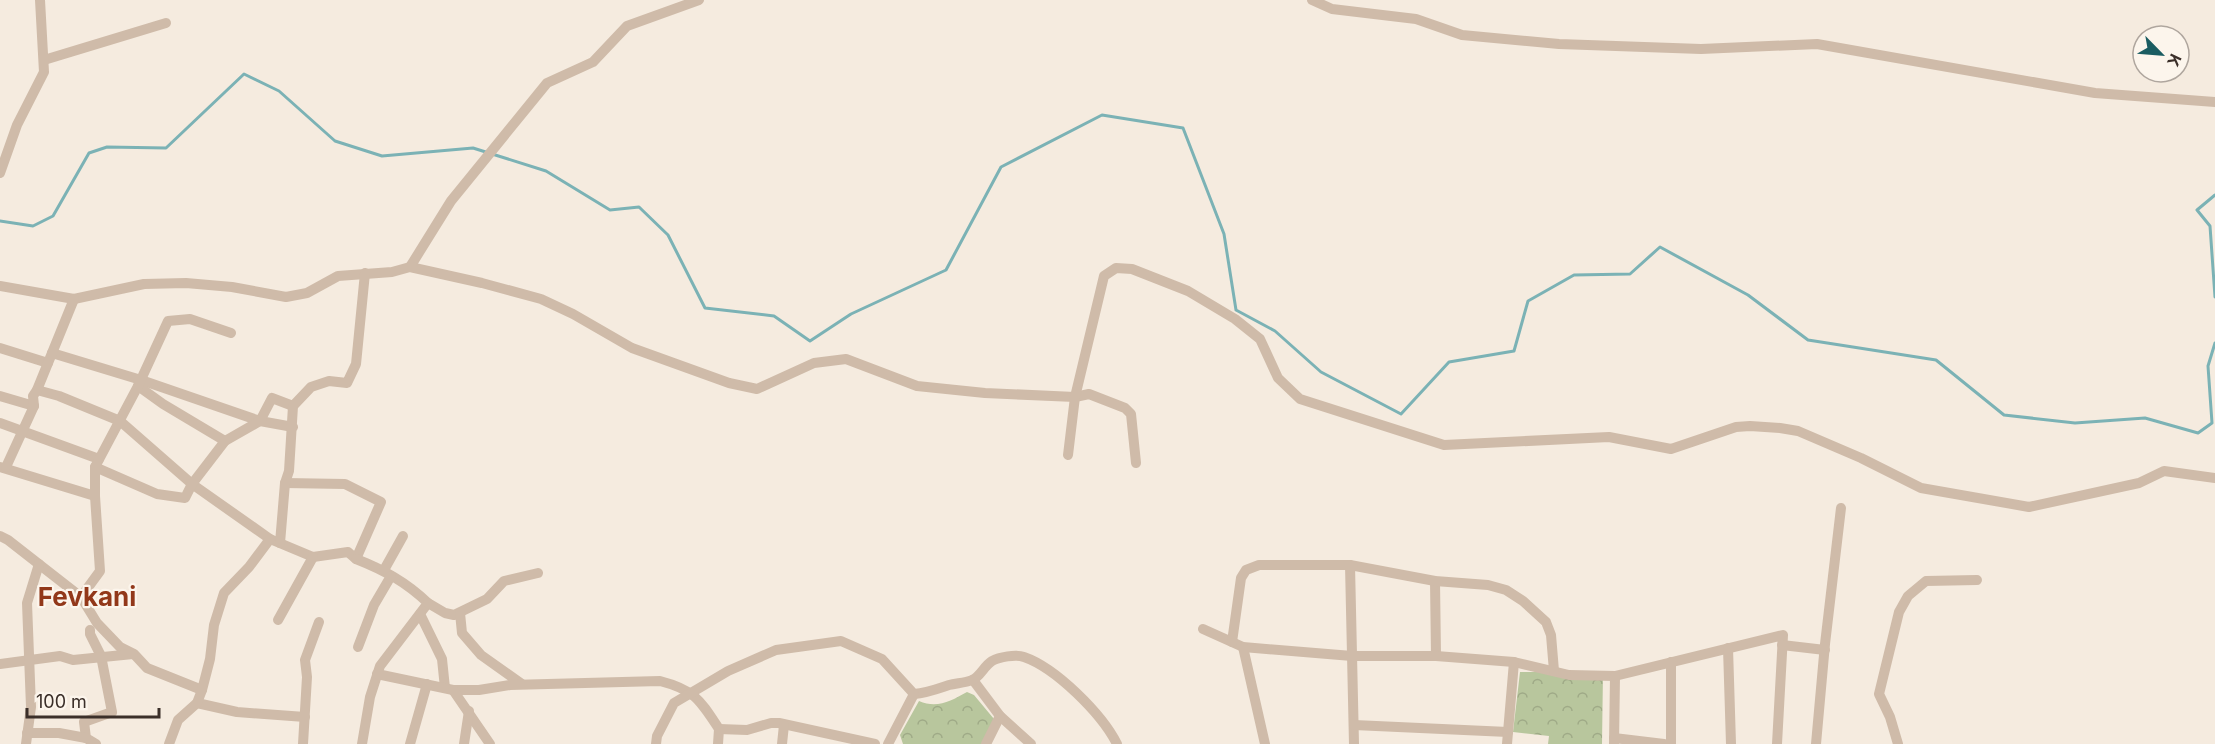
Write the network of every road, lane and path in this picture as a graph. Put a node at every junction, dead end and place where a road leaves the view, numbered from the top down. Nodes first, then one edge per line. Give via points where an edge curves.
1 (40, 0) edge
2 (699, 0) edge
3 (1311, 0) edge
4 (166, 23) dead end
5 (44, 60) junction
6 (2215, 102) edge
7 (0, 173) edge
8 (410, 267) junction
9 (365, 273) junction
10 (0, 286) edge
11 (74, 299) junction
12 (231, 333) dead end
13 (0, 348) edge
14 (50, 358) junction
15 (139, 383) junction
16 (38, 390) junction
17 (0, 396) edge
18 (1075, 397) junction
19 (34, 406) junction
20 (293, 406) junction
21 (120, 421) junction
22 (260, 421) junction
23 (0, 423) edge
24 (293, 428) junction
25 (21, 431) junction
26 (225, 441) junction
27 (1068, 455) dead end
28 (97, 463) junction
29 (1136, 463) dead end
30 (3, 467) edge
31 (2215, 478) edge
32 (285, 483) junction
33 (192, 484) junction
34 (95, 496) junction
35 (1841, 508) dead end
36 (0, 536) edge
37 (403, 536) dead end
38 (275, 541) junction
39 (313, 557) junction
40 (356, 559) junction
41 (39, 564) junction
42 (1350, 565) junction
43 (388, 573) junction
44 (538, 573) dead end
45 (1977, 580) dead end
46 (1435, 581) junction
47 (81, 597) junction
48 (428, 603) junction
49 (460, 613) junction
50 (420, 614) junction
51 (278, 620) dead end
52 (319, 622) dead end
53 (1203, 629) dead end
54 (90, 630) dead end
55 (1232, 642) junction
56 (1782, 645) junction
57 (358, 647) dead end
58 (1243, 647) junction
59 (1728, 648) junction
60 (1824, 650) junction
61 (134, 654) junction
62 (101, 656) junction
63 (1353, 656) junction
64 (1436, 656) junction
65 (28, 659) junction
66 (1514, 662) junction
67 (1671, 662) junction
68 (0, 664) edge
69 (1554, 671) junction
70 (377, 674) junction
71 (1615, 676) junction
72 (973, 680) junction
73 (427, 684) junction
74 (522, 684) junction
75 (449, 689) junction
76 (202, 690) junction
77 (692, 693) junction
78 (914, 694) junction
79 (197, 703) junction
80 (469, 711) junction
81 (1000, 716) junction
82 (305, 717) junction
83 (784, 725) junction
84 (1354, 725) junction
85 (719, 729) junction
86 (1507, 738) edge
87 (27, 739) edge
88 (91, 741) edge
89 (1614, 741) edge
90 (1028, 743) edge
91 (169, 744) edge
92 (303, 744) edge
93 (362, 744) edge
94 (410, 744) edge
95 (464, 744) edge
96 (490, 744) edge
97 (656, 744) edge
98 (718, 744) edge
99 (782, 744) edge
100 (875, 744) edge
101 (888, 744) edge
102 (986, 744) edge
103 (1117, 744) edge
104 (1265, 744) edge
105 (1354, 744) edge
106 (1664, 744) edge
107 (1671, 744) edge
108 (1731, 744) edge
109 (1777, 744) edge
110 (1816, 744) edge
111 (1898, 744) edge

1 - 5 street
2 - 8 street via 627,26 593,62 547,84 452,201
3 - 6 street via 1332,9 1416,19 1461,35 1559,44 1701,49 1817,44 2095,93
4 - 5 street
5 - 7 street via 45,72 17,125
8 - 9 street
8 - 18 street via 541,299 632,348 729,383 758,389 814,363 846,359 917,386
9 - 11 street via 338,276 307,293 286,297 186,283 144,284
9 - 20 street via 356,364 348,383 329,381 310,387
10 - 11 street
11 - 14 street
12 - 15 street via 190,319 168,321
13 - 14 street
14 - 15 street
14 - 16 street
15 - 21 street
15 - 22 street
15 - 26 street via 163,404
16 - 19 street via 33,396
16 - 21 street
17 - 19 street
18 - 27 street
18 - 29 street via 1089,394 1131,414
18 - 31 street via 1104,276 1124,268 1188,291 1243,326 1260,339 1278,378 1300,399 1444,445 1609,437 1671,449 1736,427 1780,428 1798,431 1921,488 2029,507 2139,483 2164,471
19 - 25 street
20 - 22 street via 272,398
20 - 24 street
21 - 28 street
21 - 33 street
22 - 24 street
22 - 26 street
23 - 25 street
24 - 32 street via 290,471
25 - 28 street
25 - 30 street
26 - 33 street
28 - 33 street via 157,495 185,498
28 - 34 street
30 - 34 street
32 - 38 street
32 - 40 street via 345,484 381,502
33 - 38 street
34 - 47 street via 100,571
35 - 60 street
36 - 41 street
37 - 43 street
38 - 39 street
38 - 76 street via 224,593
39 - 40 street via 348,552
39 - 51 street
40 - 43 street
41 - 47 street
41 - 65 street via 27,603
42 - 46 street
42 - 55 street via 1259,565 1246,570 1241,578
42 - 63 street
43 - 48 street
43 - 57 street
44 - 49 street via 504,581 487,599
45 - 111 street via 1926,581 1908,596 1899,612 1879,694
46 - 64 street
46 - 69 street via 1488,585 1523,601 1546,622
47 - 61 street via 97,623 120,647
48 - 49 street via 445,614
48 - 50 street
49 - 74 street via 462,633 482,655
50 - 70 street
50 - 75 street via 442,659
52 - 82 street via 305,660
53 - 55 street
54 - 62 street
55 - 58 street
56 - 59 street via 1783,635
56 - 60 street
56 - 109 street
58 - 63 street
58 - 104 street
59 - 67 street
59 - 108 street
60 - 110 street
61 - 62 street
61 - 76 street via 147,668
62 - 65 street
62 - 88 street via 112,712 84,722
63 - 64 street
63 - 84 street
64 - 66 street
65 - 68 street
65 - 87 street via 31,707
66 - 69 street
66 - 86 street
67 - 71 street
67 - 107 street
69 - 71 street
70 - 73 street
70 - 93 street
71 - 89 street
72 - 78 street
72 - 81 street
72 - 103 street via 992,661 1024,657 1057,677 1085,702
73 - 75 street
73 - 94 street
74 - 75 street
74 - 77 street via 660,681
75 - 80 street
76 - 79 street
77 - 78 street via 728,671 776,650 841,641 882,659
77 - 85 street
77 - 97 street via 674,703
78 - 101 street
79 - 82 street via 237,712
79 - 91 street via 178,720
80 - 95 street
80 - 96 street
81 - 90 street
81 - 102 street
82 - 92 street
83 - 85 street
83 - 99 street
83 - 100 street
84 - 86 street
84 - 105 street
85 - 98 street
87 - 88 street via 59,733
89 - 106 street

